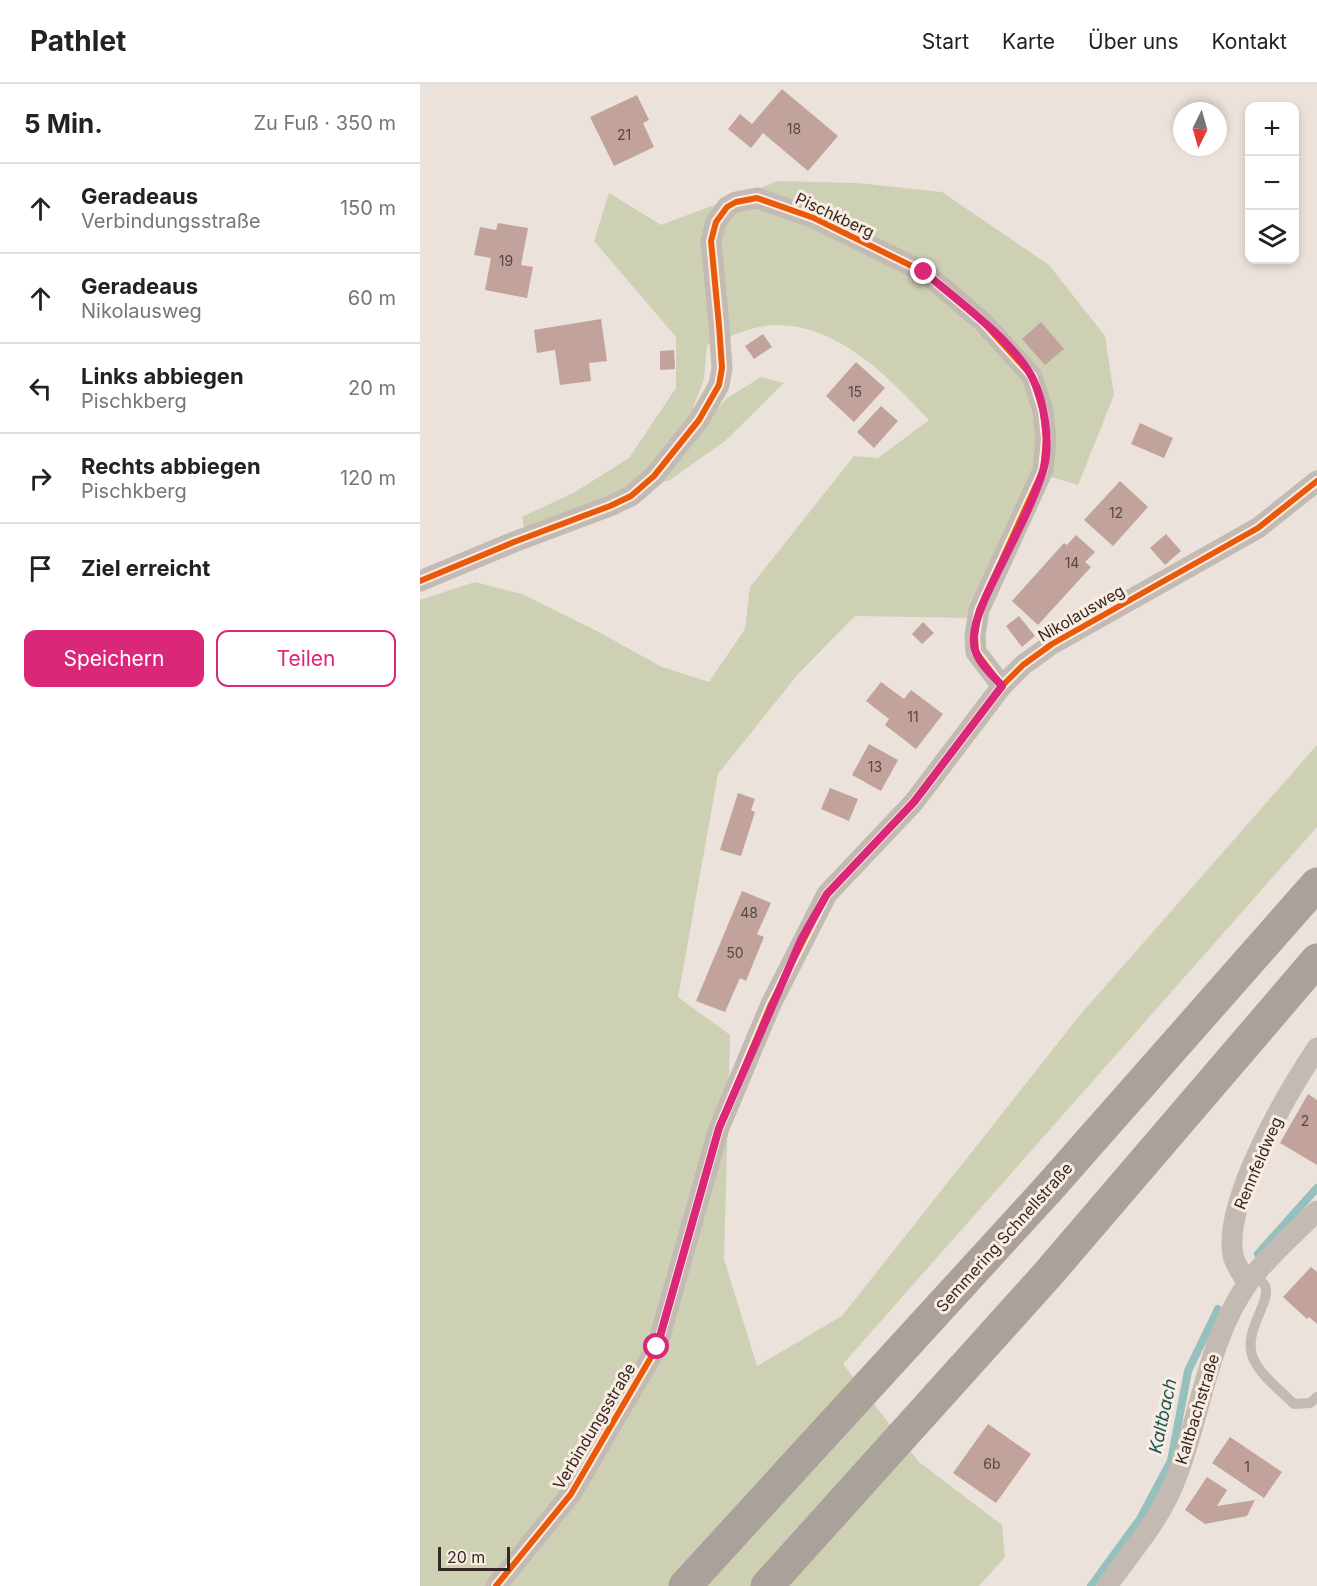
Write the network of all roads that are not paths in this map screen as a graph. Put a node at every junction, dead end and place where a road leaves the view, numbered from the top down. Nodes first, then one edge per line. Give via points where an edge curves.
1 (1317, 482) edge
2 (420, 581) edge
3 (1002, 686) junction
4 (876, 842) joint
5 (1317, 884) edge
6 (1317, 960) edge
7 (1317, 1048) edge
8 (1317, 1210) edge
9 (1246, 1275) junction
10 (1317, 1397) edge
11 (496, 1586) edge
12 (685, 1586) edge
13 (767, 1586) edge
14 (1107, 1586) edge

1 - 3 street, Nikolausweg via 1258,528 1052,645
2 - 3 street, Pischkberg via 610,506 630,496 654,476 699,420 719,385 721,357 711,241 716,222 727,207 757,198 814,218 924,272 983,322 1032,376 1043,411 1043,470 979,610 975,636 976,652
3 - 4 street, Nikolausweg via 914,802
4 - 11 street, Verbindungsstraße via 827,894 766,1014 719,1128 657,1347 571,1494
5 - 12 highway, Semmering Schnellstraße via 1049,1188
6 - 13 highway via 1048,1274
7 - 9 street, Rennfeldweg via 1272,1126 1233,1221 1231,1235
8 - 9 street, Kaltbachstraße
9 - 10 lane via 1264,1285 1266,1294 1250,1336 1253,1358 1265,1376 1294,1404
9 - 14 street, Kaltbachstraße via 1205,1376 1174,1482 1164,1504

